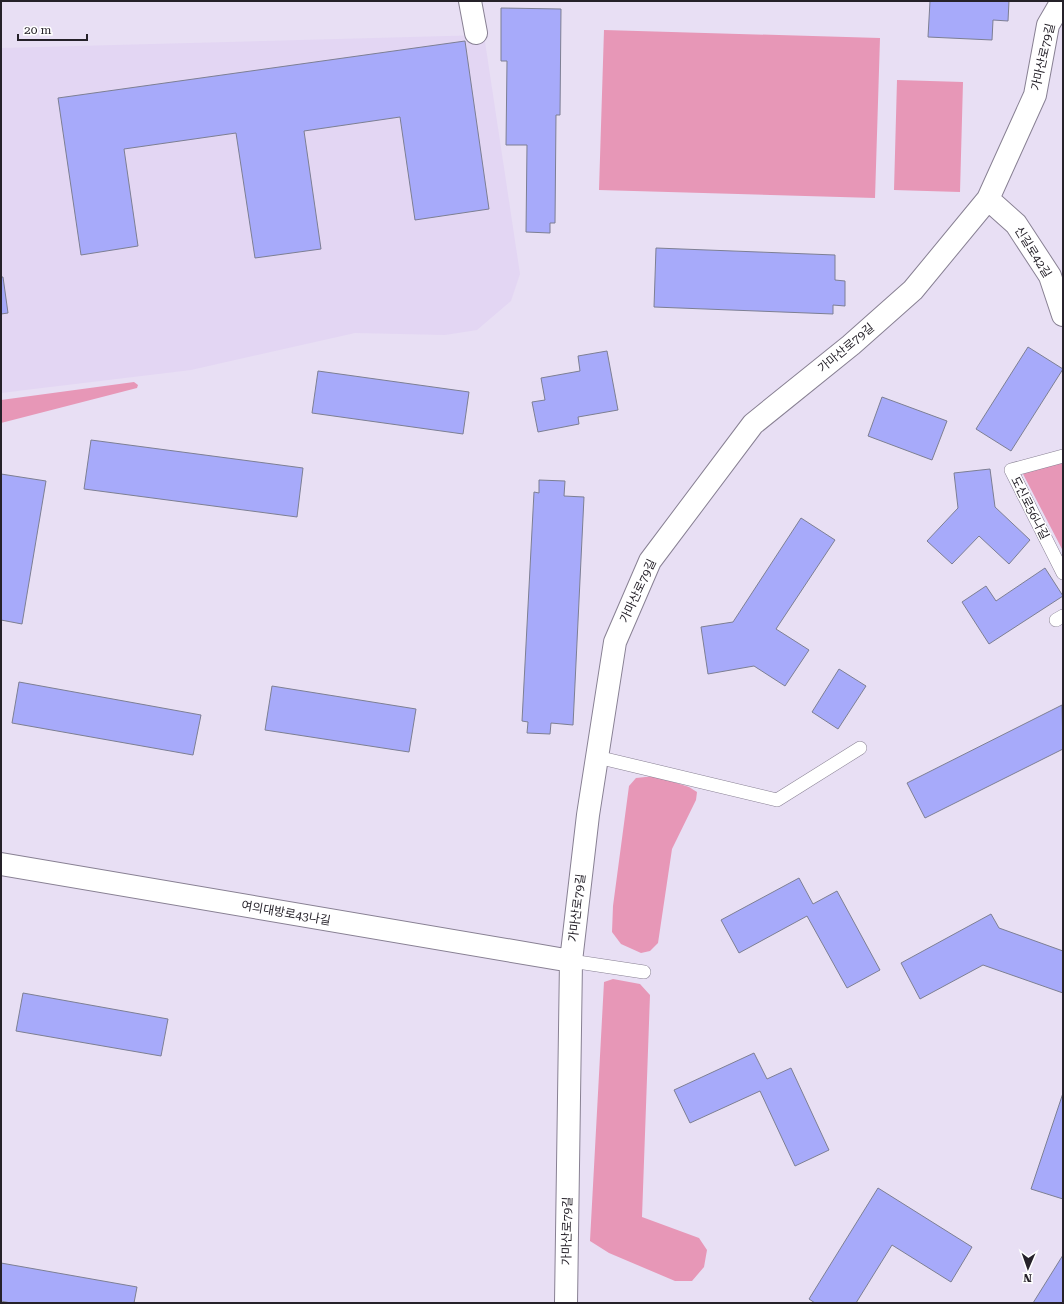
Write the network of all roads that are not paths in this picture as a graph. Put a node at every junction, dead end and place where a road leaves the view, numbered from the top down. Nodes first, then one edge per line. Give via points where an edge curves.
1 (470, 1) edge
2 (1053, 1) edge
3 (1062, 1) edge
4 (1048, 25) junction
5 (476, 33) dead end
6 (988, 199) junction
7 (1063, 315) edge
8 (1063, 456) edge
9 (1063, 573) edge
10 (860, 748) dead end
11 (597, 757) junction
12 (1, 864) edge
13 (571, 961) junction
14 (644, 972) dead end
15 (566, 1303) edge

1 - 5 street
2 - 4 street
3 - 4 street, 가마산로79길
4 - 6 street, 가마산로79길 via 1035,95
6 - 7 street, 신길로42길 via 1016,224 1050,276
6 - 11 street, 가마산로79길 via 913,290 851,345 753,424 650,561 615,642
8 - 9 lane, 도신로56나길 via 1010,470
10 - 11 lane via 777,800
11 - 13 street, 가마산로79길
12 - 13 street, 여의대방로43나길
13 - 14 lane
13 - 15 street, 가마산로79길

